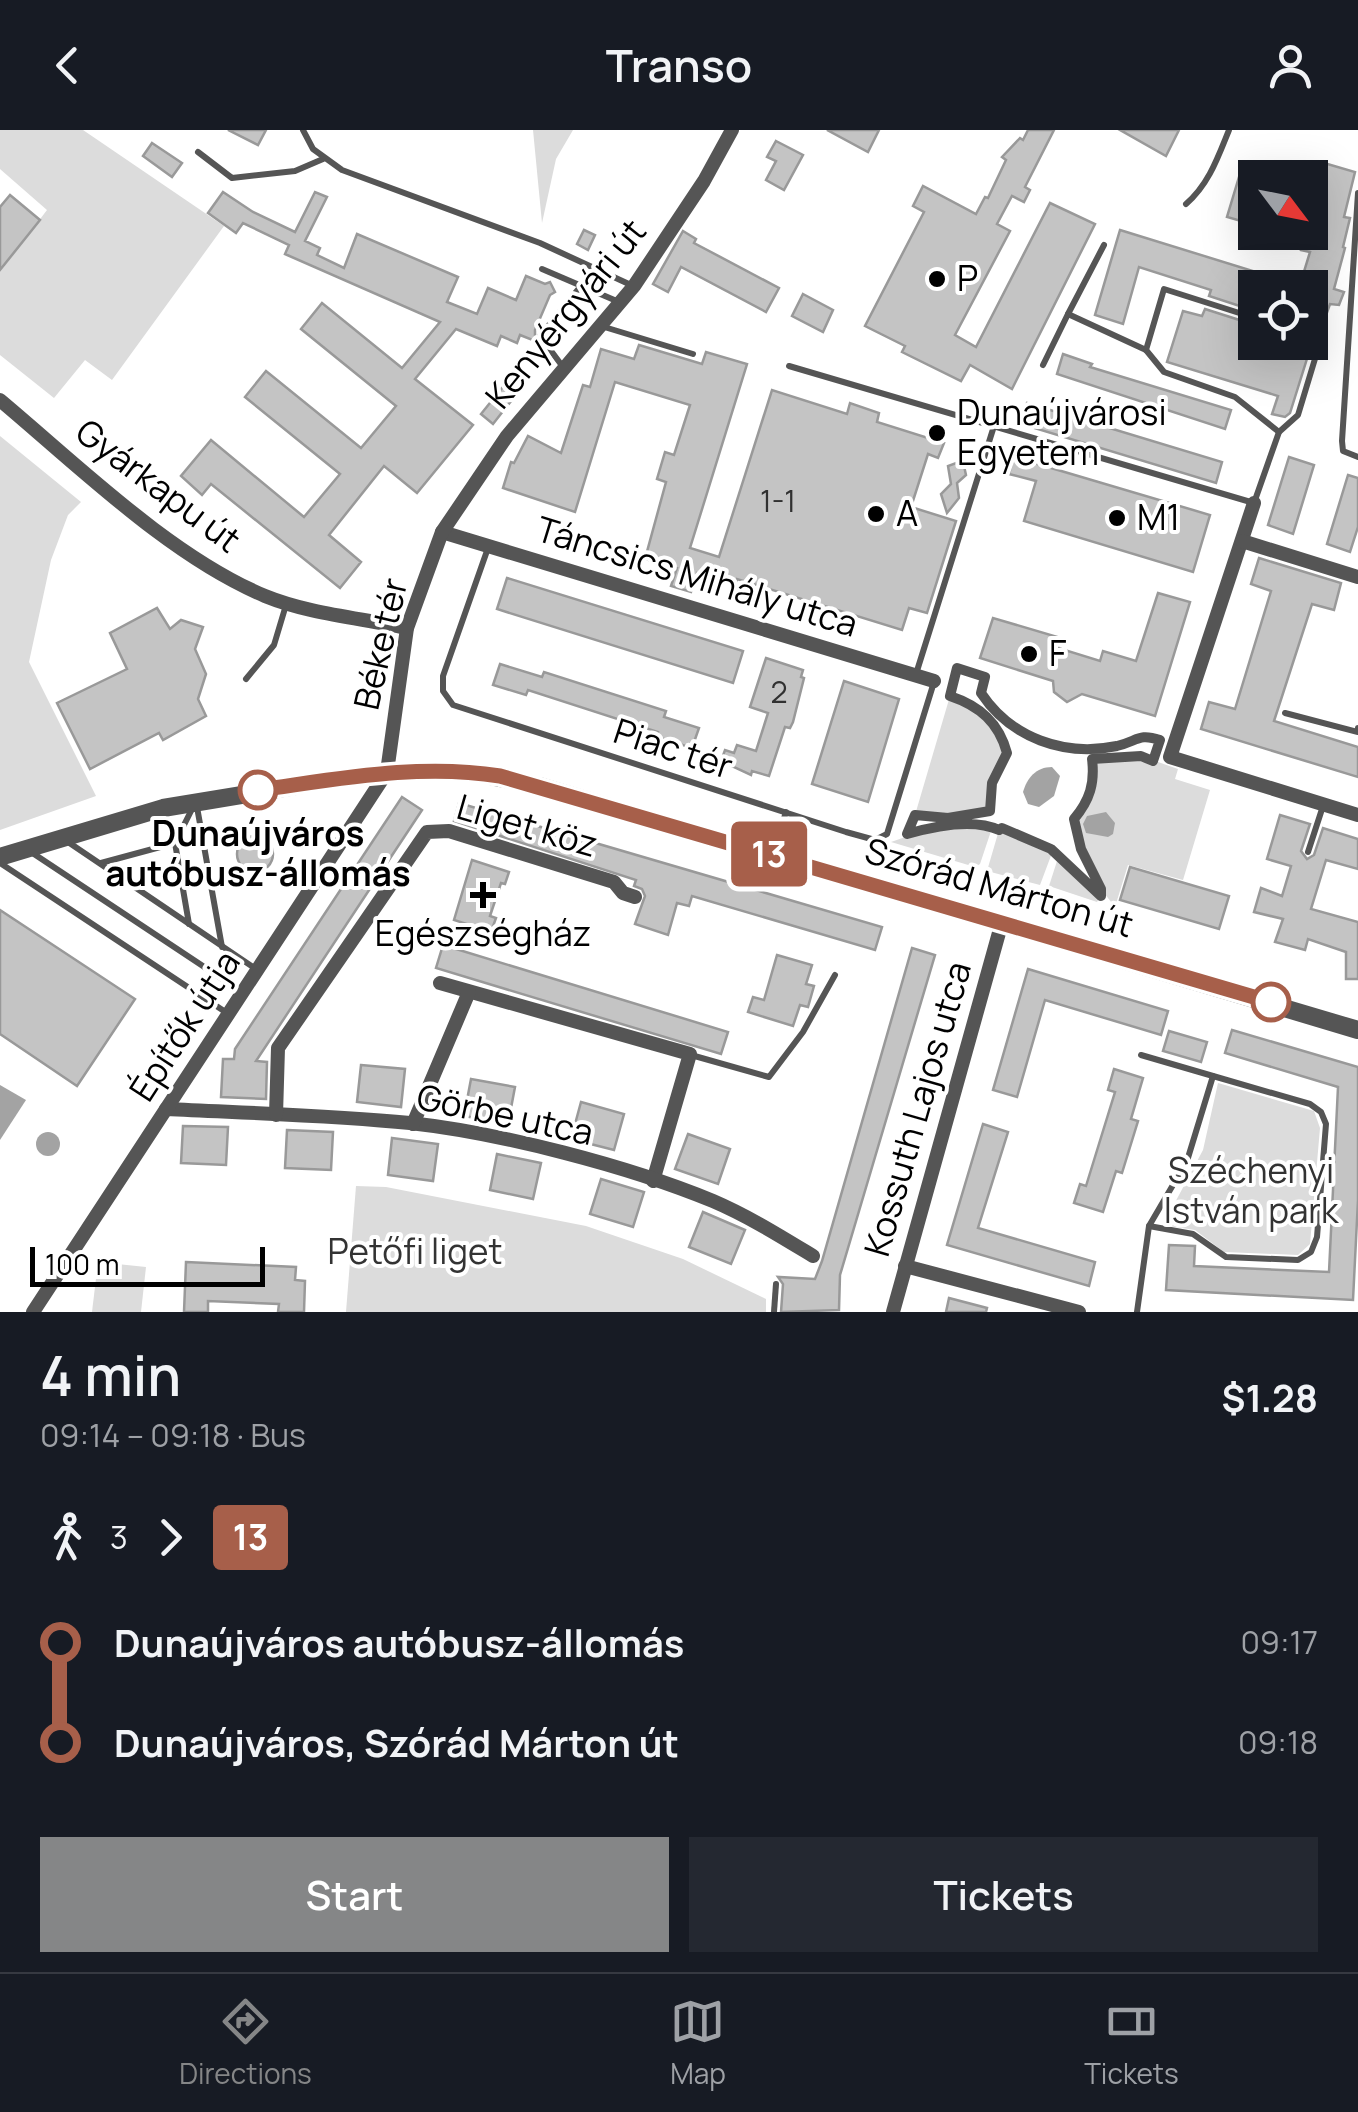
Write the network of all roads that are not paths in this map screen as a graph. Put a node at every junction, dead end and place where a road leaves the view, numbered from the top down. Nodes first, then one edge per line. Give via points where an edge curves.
1 (304, 130) edge
2 (732, 130) edge
3 (1230, 130) edge
4 (198, 152) dead end
5 (323, 159) junction
6 (1358, 193) edge
7 (1186, 204) dead end
8 (1104, 244) dead end
9 (542, 269) dead end
10 (581, 286) junction
11 (634, 286) junction
12 (620, 302) junction
13 (1238, 313) edge
14 (1068, 314) junction
15 (600, 326) junction
16 (1146, 350) junction
17 (693, 354) dead end
18 (1314, 360) edge
19 (1043, 365) dead end
20 (789, 366) dead end
21 (563, 367) junction
22 (0, 400) edge
23 (994, 426) junction
24 (1279, 432) junction
25 (1358, 457) edge
26 (1254, 503) junction
27 (442, 532) junction
28 (1242, 541) junction
29 (488, 546) junction
30 (1358, 576) edge
31 (287, 604) junction
32 (408, 628) junction
33 (916, 675) junction
34 (246, 679) dead end
35 (934, 681) joint
36 (1285, 713) dead end
37 (1358, 728) edge
38 (1160, 740) joint
39 (386, 772) junction
40 (196, 801) junction
41 (1324, 805) junction
42 (786, 812) junction
43 (1358, 815) edge
44 (62, 838) junction
45 (175, 842) junction
46 (26, 849) junction
47 (1308, 852) dead end
48 (773, 855) junction
49 (0, 860) edge
50 (100, 864) junction
51 (635, 896) dead end
52 (1002, 922) junction
53 (190, 924) junction
54 (222, 947) junction
55 (257, 970) junction
56 (835, 975) dead end
57 (440, 984) dead end
58 (469, 992) junction
59 (242, 993) junction
60 (228, 1014) junction
61 (1358, 1030) edge
62 (690, 1054) junction
63 (1141, 1055) dead end
64 (1213, 1076) junction
65 (166, 1109) junction
66 (276, 1114) junction
67 (413, 1124) junction
68 (654, 1181) junction
69 (1149, 1226) junction
70 (813, 1256) dead end
71 (905, 1266) junction
72 (776, 1284) dead end
73 (33, 1312) edge
74 (774, 1312) edge
75 (893, 1312) edge
76 (1079, 1312) edge
77 (1136, 1312) edge

1 - 5 lane
2 - 11 street, Kenyérgyári út
3 - 7 lane via 1209,177
4 - 5 lane via 232,178 295,171
5 - 11 lane
6 - 25 lane via 1342,441 1343,451
8 - 14 lane
9 - 10 lane
10 - 12 lane
10 - 21 lane via 540,336
11 - 12 street, Kenyérgyári út
12 - 15 street, Kenyérgyári út
13 - 16 lane via 1164,289
14 - 16 lane
14 - 19 lane
15 - 17 lane
15 - 21 street, Kenyérgyári út
16 - 24 lane via 1164,372 1234,397
18 - 24 lane via 1298,415
20 - 23 lane
21 - 27 street, Kenyérgyári út
22 - 31 street, Gyárkapu út via 181,549
23 - 26 lane
23 - 33 lane
24 - 26 lane
26 - 28 street
27 - 29 street, Táncsics Mihály utca
27 - 32 street, Béke tér
28 - 30 street
28 - 41 street via 1170,757
29 - 33 street, Táncsics Mihály utca
29 - 42 lane, Piac tér via 443,676 453,705
31 - 32 street, Gyárkapu út
31 - 34 lane via 274,645
32 - 39 street, Béke tér
33 - 35 street, Táncsics Mihály utca
35 - 42 lane, Piac tér via 886,834 874,840
36 - 37 lane
38 - 38 street via 1153,760 1092,758 1093,786 1074,819 1100,896 1051,849 1002,828 948,826 908,834 915,815 948,818 990,810 992,783 1007,754 994,724 950,696 957,668 985,677 981,693 990,707 1035,739 1085,749 1114,747 1141,734
39 - 40 street, Szórád Márton út
39 - 48 street, Szórád Márton út via 500,776
39 - 55 street, Építők útja
40 - 44 street, Szórád Márton út
40 - 45 lane
40 - 54 lane
41 - 43 street
41 - 47 lane
42 - 48 lane
44 - 46 street, Szórád Márton út
44 - 50 lane
45 - 50 lane
45 - 53 lane
46 - 49 street, Szórád Márton út
46 - 59 lane
48 - 52 street, Szórád Márton út
49 - 60 lane
50 - 53 lane
51 - 66 street, Liget köz via 614,882 449,831 427,832 278,1048
52 - 61 street, Szórád Márton út
52 - 71 street, Kossuth Lajos utca
53 - 54 lane
54 - 55 lane
55 - 59 street, Építők útja
56 - 62 lane via 769,1077
57 - 58 street
58 - 62 street
58 - 67 street
59 - 60 street, Építők útja
60 - 65 street, Építők útja
62 - 68 street
63 - 64 lane
64 - 69 lane via 1187,1161
64 - 69 lane via 1321,1112 1326,1124 1317,1237 1298,1260 1226,1257 1192,1234
65 - 66 street, Görbe utca
65 - 73 street, Építők útja
66 - 67 street, Görbe utca
67 - 68 street, Görbe utca
68 - 70 street, Görbe utca via 750,1218
69 - 77 lane
71 - 75 street, Kossuth Lajos utca
71 - 76 street
72 - 74 lane

